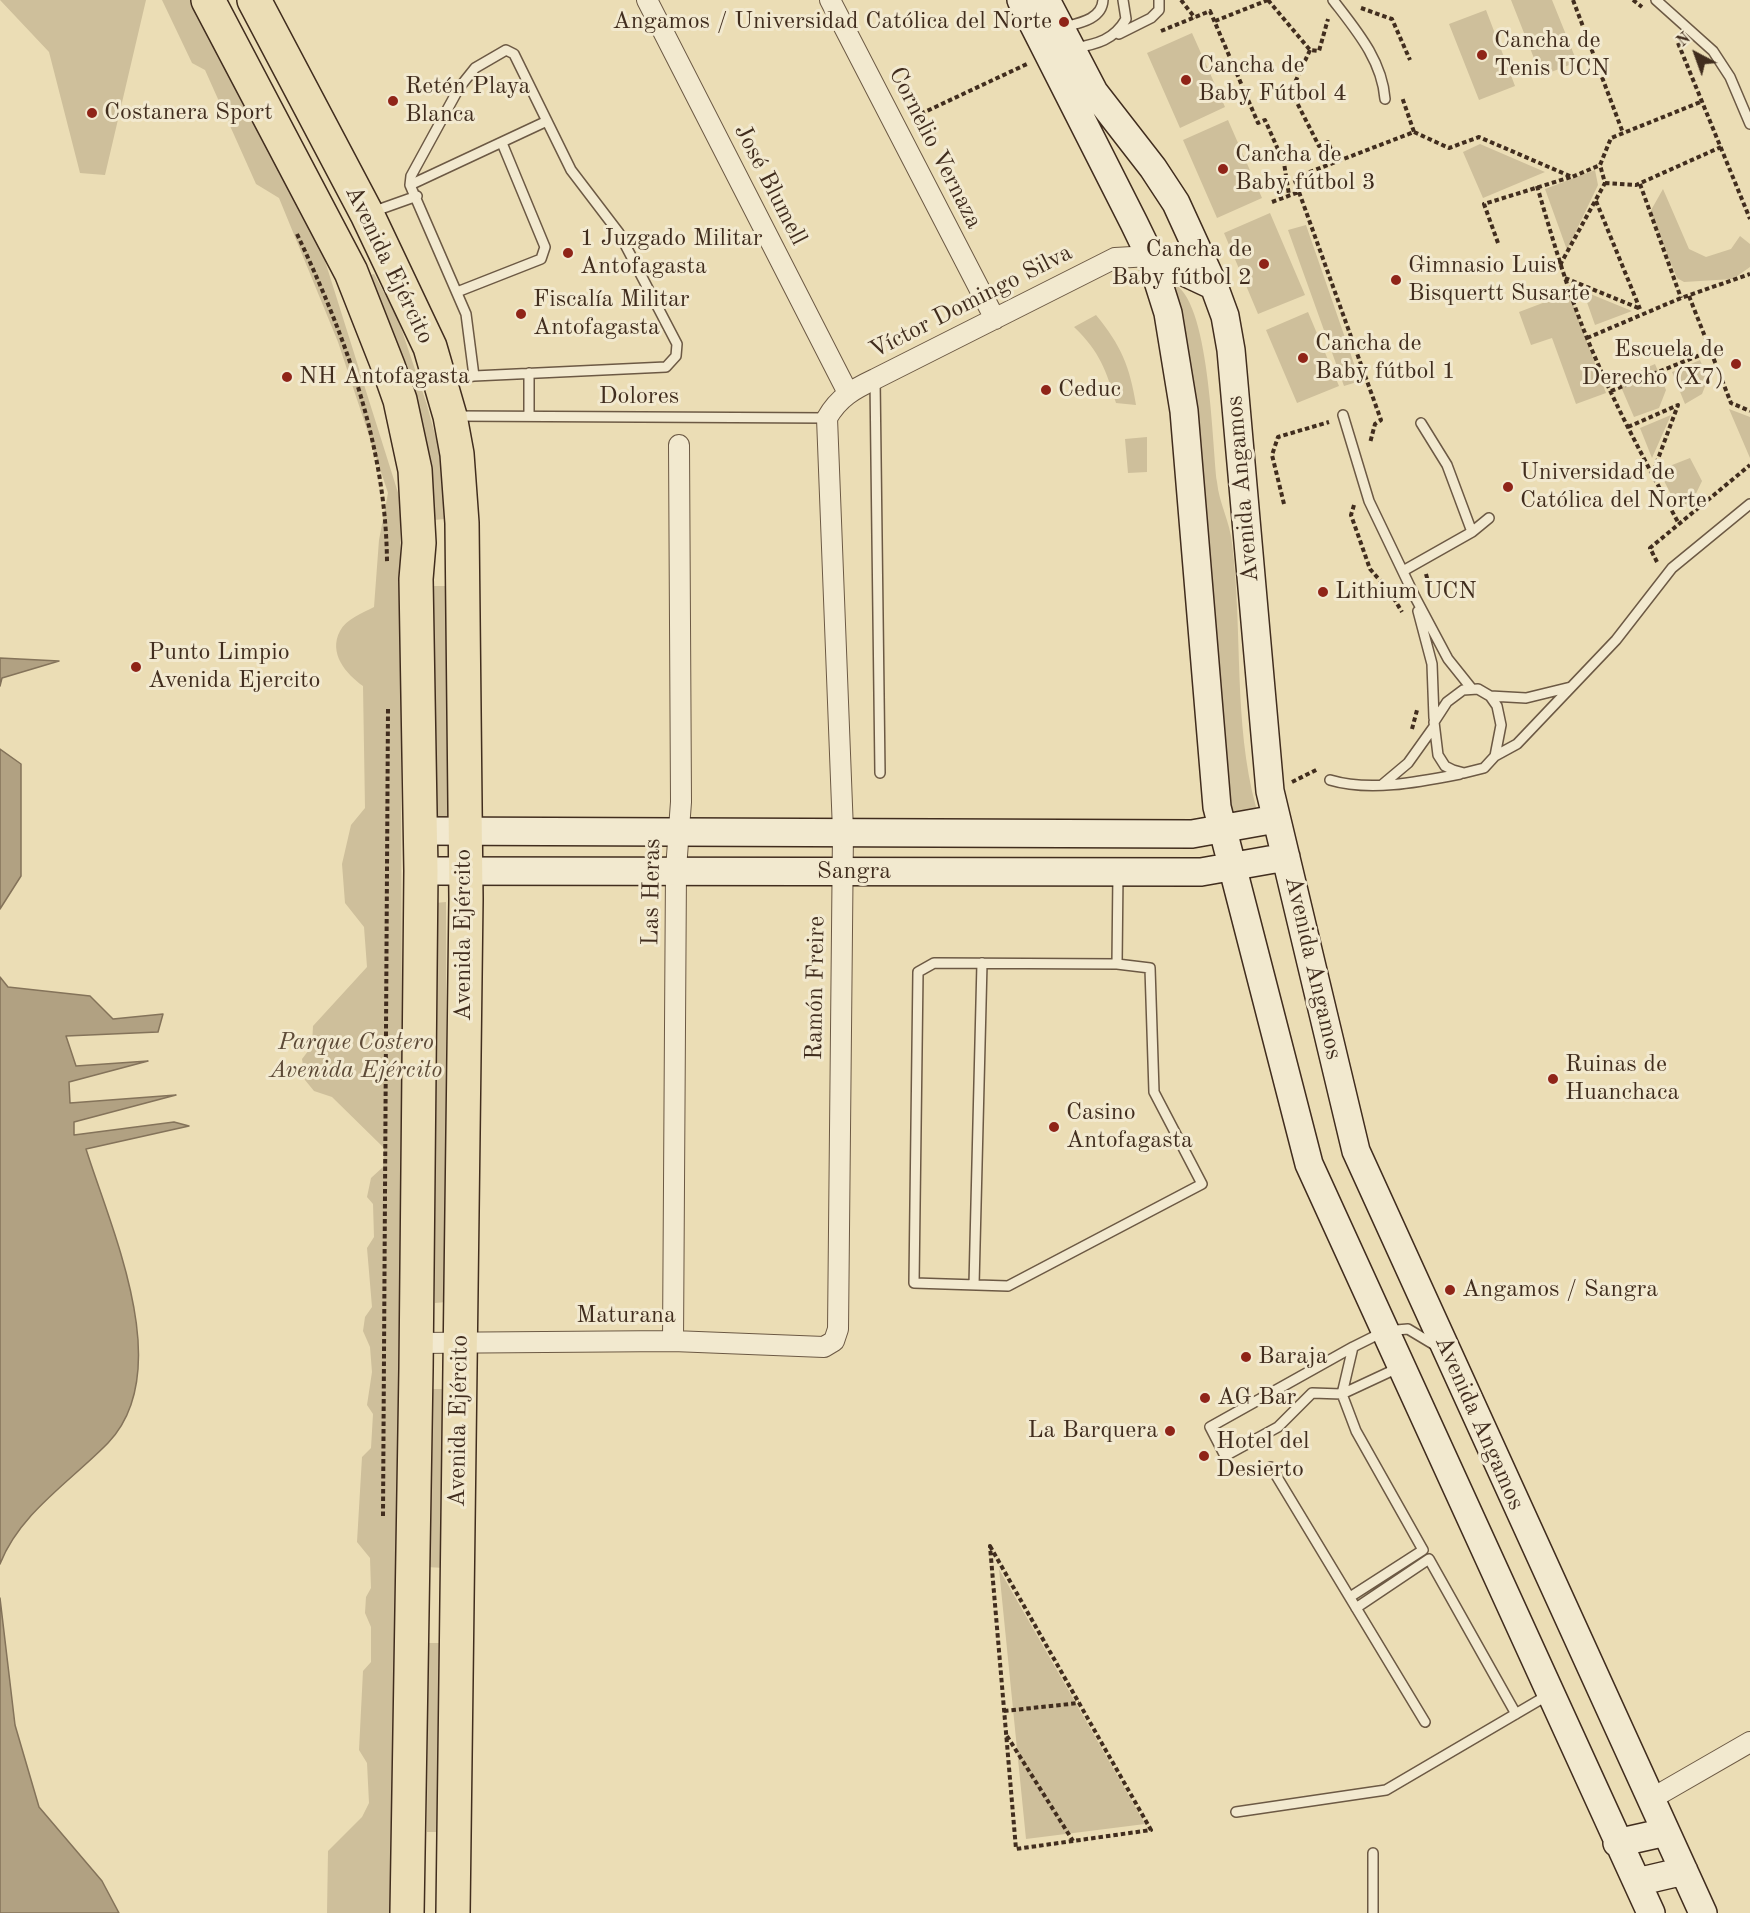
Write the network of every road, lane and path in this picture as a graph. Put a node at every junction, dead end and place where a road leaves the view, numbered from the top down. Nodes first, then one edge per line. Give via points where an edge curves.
1 (647, 0) edge
2 (830, 0) edge
3 (1021, 0) edge
4 (1046, 0) edge
5 (1103, 0) edge
6 (1123, 0) edge
7 (1159, 0) edge
8 (1181, 0) edge
9 (1268, 0) edge
10 (1573, 0) edge
11 (1633, 0) edge
12 (1656, 0) edge
13 (258, 1) edge
14 (1334, 1) edge
15 (1354, 6) dead end
16 (213, 9) edge
17 (1210, 11) dead end
18 (1649, 13) dead end
19 (1328, 17) dead end
20 (1195, 18) dead end
21 (1215, 21) junction
22 (1674, 32) dead end
23 (1111, 37) junction
24 (1061, 43) junction
25 (1310, 50) junction
26 (1410, 60) dead end
27 (1385, 99) dead end
28 (1703, 101) junction
29 (547, 121) junction
30 (1750, 124) edge
31 (895, 126) junction
32 (1414, 132) dead end
33 (1623, 133) junction
34 (502, 143) junction
35 (1721, 147) junction
36 (1600, 165) junction
37 (1572, 177) junction
38 (1605, 183) junction
39 (1640, 184) junction
40 (410, 186) junction
41 (1537, 186) junction
42 (1299, 192) junction
43 (1289, 195) junction
44 (417, 196) junction
45 (1596, 201) junction
46 (1272, 202) dead end
47 (367, 214) junction
48 (1750, 219) edge
49 (292, 223) dead end
50 (1498, 243) dead end
51 (1150, 256) junction
52 (1560, 265) junction
53 (1750, 274) edge
54 (1564, 277) junction
55 (1214, 286) junction
56 (1570, 289) junction
57 (457, 292) junction
58 (1553, 296) dead end
59 (1689, 296) junction
60 (1681, 298) junction
61 (1640, 309) junction
62 (1647, 312) junction
63 (995, 319) junction
64 (1587, 338) junction
65 (1710, 351) junction
66 (529, 373) junction
67 (474, 376) junction
68 (875, 379) junction
69 (441, 381) junction
70 (1611, 391) junction
71 (848, 393) junction
72 (1750, 411) edge
73 (1343, 415) dead end
74 (450, 416) junction
75 (529, 416) junction
76 (827, 418) junction
77 (1421, 423) dead end
78 (1628, 427) junction
79 (1333, 432) dead end
80 (679, 445) dead end
81 (1370, 448) dead end
82 (1652, 475) junction
83 (1352, 494) dead end
84 (1284, 504) dead end
85 (1750, 504) edge
86 (1489, 518) dead end
87 (1678, 524) dead end
88 (1473, 532) junction
89 (1421, 561) junction
90 (1403, 571) junction
91 (387, 573) dead end
92 (1431, 594) dead end
93 (1415, 597) junction
94 (1406, 621) dead end
95 (1571, 687) junction
96 (1472, 689) junction
97 (1490, 696) junction
98 (388, 703) dead end
99 (1418, 705) dead end
100 (1434, 725) junction
101 (1411, 730) dead end
102 (1495, 756) junction
103 (1321, 767) dead end
104 (880, 773) dead end
105 (1464, 773) junction
106 (1298, 779) dead end
107 (1330, 780) dead end
108 (1383, 784) junction
109 (1276, 819) junction
110 (1222, 829) junction
111 (420, 831) junction
112 (678, 831) junction
113 (843, 831) junction
114 (463, 832) junction
115 (1286, 857) junction
116 (1232, 866) junction
117 (676, 869) junction
118 (465, 870) junction
119 (420, 871) junction
120 (843, 871) junction
121 (1118, 872) junction
122 (982, 963) junction
123 (1117, 964) junction
124 (974, 1285) junction
125 (1384, 1331) junction
126 (673, 1341) junction
127 (834, 1341) joint
128 (461, 1342) junction
129 (416, 1343) junction
130 (1353, 1347) junction
131 (1447, 1353) junction
132 (1401, 1366) junction
133 (1342, 1394) junction
134 (1271, 1467) dead end
135 (383, 1524) dead end
136 (1350, 1597) junction
137 (411, 1602) junction
138 (455, 1603) junction
139 (1356, 1608) junction
140 (1550, 1694) junction
141 (1079, 1703) junction
142 (1004, 1711) junction
143 (1516, 1714) junction
144 (1425, 1722) dead end
145 (1006, 1735) junction
146 (1750, 1742) edge
147 (1651, 1799) junction
148 (1236, 1812) dead end
149 (1666, 1832) junction
150 (1073, 1841) junction
151 (1617, 1843) junction
152 (1373, 1853) dead end
153 (407, 1869) junction
154 (453, 1869) junction
155 (1684, 1872) junction
156 (1637, 1882) junction
157 (407, 1913) edge
158 (453, 1913) edge
159 (1373, 1913) edge
160 (1651, 1913) edge
161 (1703, 1913) edge

1 - 71 street, José Blumell
2 - 31 street, Cornelio Vernaza
3 - 24 main road, Avenida Angamos
4 - 24 main road, Avenida Angamos
5 - 24 lane via 1097,15 1079,24
6 - 23 lane via 1126,19
7 - 23 lane via 1159,10 1151,18
8 - 20 path
9 - 21 path
9 - 25 path
10 - 33 path
11 - 18 path
12 - 30 lane via 1713,51
13 - 16 street
13 - 47 highway, Avenida Ejército
14 - 27 lane via 1373,56 1384,82
15 - 26 path via 1392,19
16 - 111 highway, Avenida Ejército via 351,272 388,366 409,435 418,506
17 - 21 path
19 - 25 path via 1319,51
21 - 43 path via 1258,123 1265,120 1284,163
22 - 28 path
23 - 24 lane via 1098,44
24 - 31 path
24 - 51 main road, Avenida Angamos
24 - 55 main road, Avenida Angamos via 1154,168 1176,203
25 - 42 path via 1291,91 1319,146 1328,142 1336,162 1294,178
28 - 33 path
28 - 35 path
29 - 34 lane
29 - 40 lane via 514,54 506,50 476,68 459,88 417,165
29 - 66 lane via 578,183 620,233 677,345 676,356 666,367
31 - 63 street, Cornelio Vernaza
32 - 37 path via 1449,148 1479,137
33 - 36 path via 1611,138
34 - 40 lane
34 - 57 lane via 545,247 544,253 541,259
35 - 39 path
35 - 48 path
36 - 37 path
36 - 38 path
37 - 41 path
38 - 39 path
38 - 45 path
39 - 60 path
40 - 44 lane
41 - 50 path via 1484,204
41 - 52 path
42 - 43 path
42 - 81 path via 1381,420 1372,430
43 - 46 path
44 - 47 lane
44 - 57 lane
45 - 52 path
45 - 61 path
47 - 69 highway, Avenida Ejército via 430,347
49 - 91 path via 322,288 373,436 383,491
51 - 55 main road
51 - 63 street, Víctor Domingo Silva via 1115,258
51 - 110 main road, Avenida Angamos via 1168,313 1184,411
52 - 54 path
53 - 59 path
54 - 56 path
54 - 61 path
55 - 109 main road, Avenida Angamos via 1231,350 1270,791
56 - 58 path
56 - 64 path
57 - 67 lane via 466,314
59 - 60 path
59 - 65 path
60 - 62 path
61 - 62 path
62 - 64 path
63 - 68 street, Víctor Domingo Silva
64 - 70 path
65 - 70 path
65 - 72 path via 1731,403
66 - 67 lane
66 - 75 lane
67 - 69 lane
68 - 71 street, Víctor Domingo Silva
68 - 104 lane
69 - 74 highway, Avenida Ejército
70 - 78 path
71 - 76 street, Víctor Domingo Silva
73 - 90 lane via 1370,501
74 - 75 lane, Dolores
74 - 114 highway, Avenida Ejército via 462,523
75 - 76 lane, Dolores
76 - 113 street, Ramón Freire
77 - 88 lane via 1447,465
78 - 82 path
78 - 82 path via 1678,405
79 - 84 path via 1330,421 1278,437 1272,455
80 - 112 street, Las Heras
82 - 87 path
83 - 94 path via 1351,515 1370,569 1390,592
85 - 95 lane via 1672,568 1616,640
86 - 88 lane
88 - 89 lane
89 - 90 lane
89 - 92 path
90 - 93 lane
93 - 96 lane via 1456,672
93 - 100 lane via 1432,664
95 - 97 lane via 1526,698
95 - 102 lane via 1517,744
96 - 97 lane
96 - 100 lane via 1454,695 1439,711
97 - 102 lane via 1501,725
98 - 135 path
99 - 101 path
100 - 105 lane via 1438,755 1445,766
100 - 108 lane via 1408,763
102 - 105 lane via 1484,768
103 - 106 path
105 - 108 lane
107 - 108 lane via 1350,786
109 - 110 main road, Sangra
109 - 115 main road, Avenida Angamos
110 - 113 main road, Sangra via 1192,834
110 - 116 main road, Avenida Angamos
111 - 114 main road, Sangra
111 - 119 highway, Avenida Ejército
112 - 113 main road, Sangra
112 - 114 main road, Sangra
112 - 117 street, Las Heras
113 - 120 street, Ramón Freire
114 - 118 highway, Avenida Ejército
115 - 116 main road, Sangra
115 - 131 main road, Avenida Angamos via 1356,1151
116 - 121 main road, Sangra via 1201,872
116 - 125 main road, Avenida Angamos via 1309,1164
117 - 118 main road, Sangra
117 - 120 main road, Sangra
117 - 126 street, Las Heras
118 - 119 main road, Sangra
118 - 128 highway, Avenida Ejército
119 - 129 highway, Avenida Ejército
120 - 121 main road, Sangra
120 - 127 street, Ramón Freire via 838,1329
121 - 123 lane
122 - 123 lane
122 - 124 lane
122 - 124 lane via 934,963 918,972 914,1283
123 - 124 lane via 1150,968 1154,1092 1202,1184 1008,1286
125 - 130 lane
125 - 131 lane via 1408,1329
125 - 132 main road, Avenida Angamos
126 - 127 street, Maturana via 824,1347
126 - 128 street, Maturana
128 - 129 street, Maturana
128 - 138 highway, Avenida Ejército
129 - 137 highway, Avenida Ejército
130 - 133 lane
130 - 133 lane via 1210,1426 1225,1456 1278,1427 1312,1393
131 - 147 main road, Avenida Angamos
132 - 133 lane
132 - 140 main road, Avenida Angamos
133 - 136 lane via 1356,1431 1423,1550
134 - 136 lane
136 - 139 lane
137 - 138 highway
137 - 153 highway, Avenida Ejército
138 - 154 highway, Avenida Ejército
139 - 143 lane via 1429,1559
139 - 144 lane
140 - 143 lane
140 - 151 main road, Avenida Angamos
141 - 142 path
141 - 142 path via 990,1546
141 - 150 path via 1151,1830
142 - 145 path
143 - 148 lane via 1386,1790
145 - 150 path
145 - 150 path via 1016,1849
146 - 147 street
147 - 149 main road, Avenida Angamos
149 - 151 main road
149 - 155 main road, Avenida Angamos
151 - 156 main road, Avenida Angamos
152 - 159 lane
153 - 154 highway
153 - 157 highway, Avenida Ejército
154 - 158 highway, Avenida Ejército
155 - 156 main road
155 - 161 main road, Avenida Angamos
156 - 160 main road, Avenida Angamos

